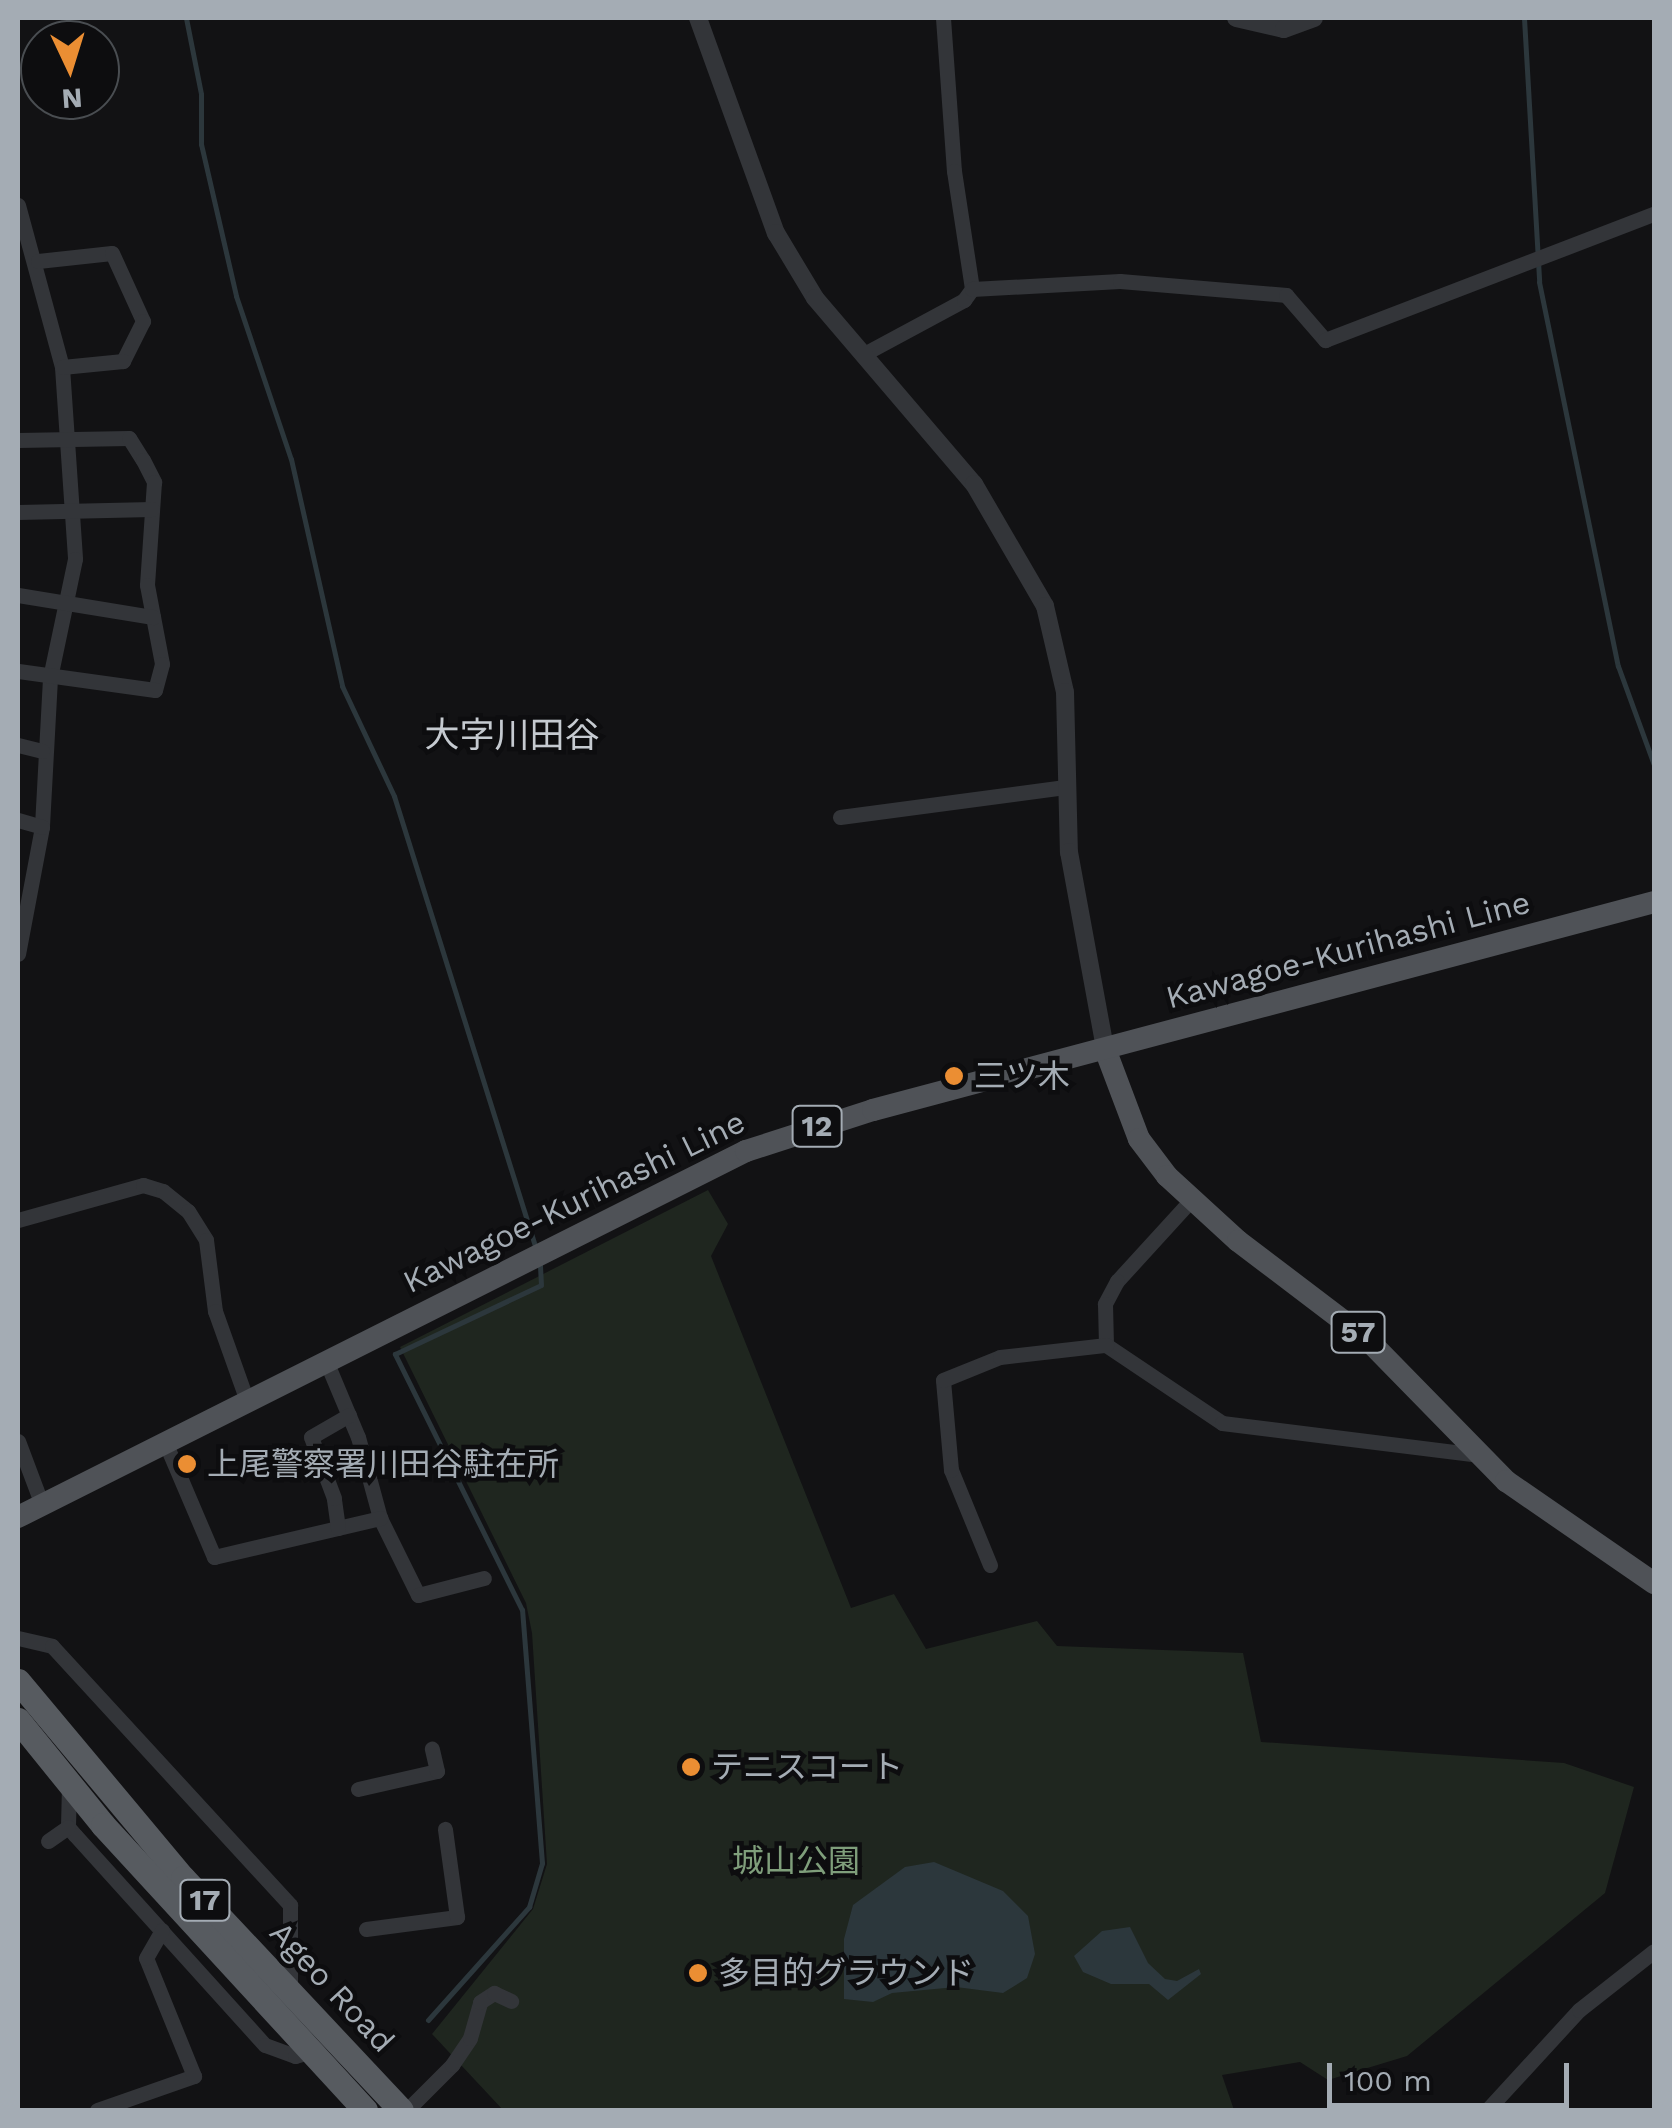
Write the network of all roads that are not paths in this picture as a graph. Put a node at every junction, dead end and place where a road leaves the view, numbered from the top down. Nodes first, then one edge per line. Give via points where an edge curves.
1 (698, 18) edge
2 (943, 18) edge
3 (1236, 18) edge
4 (1314, 18) edge
5 (18, 207) edge
6 (1654, 214) edge
7 (38, 261) junction
8 (972, 289) junction
9 (862, 355) junction
10 (62, 367) junction
11 (67, 439) junction
12 (18, 440) edge
13 (152, 509) junction
14 (72, 511) junction
15 (18, 512) edge
16 (18, 595) edge
17 (70, 606) junction
18 (153, 617) junction
19 (18, 670) edge
20 (50, 678) junction
21 (18, 745) edge
22 (42, 751) junction
23 (1064, 786) junction
24 (840, 817) dead end
25 (18, 820) edge
26 (42, 827) junction
27 (24, 895) edge
28 (1654, 902) edge
29 (18, 954) edge
30 (1104, 1050) junction
31 (1192, 1199) junction
32 (18, 1220) edge
33 (1106, 1345) junction
34 (326, 1360) junction
35 (247, 1401) junction
36 (349, 1416) junction
37 (18, 1441) edge
38 (165, 1442) junction
39 (1478, 1455) junction
40 (42, 1505) junction
41 (18, 1517) edge
42 (380, 1518) junction
43 (338, 1528) junction
44 (990, 1565) dead end
45 (484, 1578) dead end
46 (1654, 1582) edge
47 (18, 1638) edge
48 (18, 1681) edge
49 (18, 1720) edge
50 (432, 1749) dead end
51 (68, 1785) junction
52 (358, 1789) dead end
53 (68, 1827) junction
54 (445, 1829) dead end
55 (48, 1841) dead end
56 (366, 1929) dead end
57 (162, 1930) junction
58 (1654, 1951) edge
59 (290, 1988) junction
60 (511, 2001) dead end
61 (309, 2052) junction
62 (97, 2110) edge
63 (365, 2110) edge
64 (404, 2110) edge
65 (1486, 2110) edge

1 - 9 street via 776,233 815,298
2 - 8 street via 954,171
3 - 4 street via 1284,29
5 - 7 street
6 - 8 street via 1325,340 1286,296 1120,281
7 - 10 street
7 - 10 street via 112,254 143,320 123,361
8 - 9 street via 964,300
9 - 23 street via 974,484 1029,571 1060,656
10 - 11 street
11 - 12 street
11 - 13 street via 129,438 154,482
11 - 14 street
13 - 14 street
13 - 18 street via 147,584
14 - 15 street
14 - 17 street
16 - 17 street
17 - 18 street
17 - 20 street
18 - 20 street via 162,664 154,690
19 - 20 street
20 - 22 street
21 - 22 street
22 - 26 street
23 - 24 street
23 - 30 street via 1077,910
25 - 26 street
26 - 27 street
27 - 29 street
28 - 30 main road, Kawagoe-Kurihashi Line / 12
30 - 31 main road, 57 via 1139,1139
30 - 34 main road, Kawagoe-Kurihashi Line / 12 via 781,1138
31 - 33 street via 1117,1280 1105,1304
31 - 39 main road, 57 via 1366,1340
32 - 35 street via 143,1185 163,1191 188,1211 206,1240 215,1310
33 - 39 street via 1222,1423
33 - 44 street via 1000,1357 942,1380 951,1470
34 - 35 main road, Kawagoe-Kurihashi Line / 12
34 - 36 street
35 - 38 main road, Kawagoe-Kurihashi Line / 12
36 - 42 street
36 - 43 street via 311,1437
37 - 40 street
38 - 40 main road, Kawagoe-Kurihashi Line / 12
38 - 43 street via 214,1557
39 - 46 main road, 57 via 1540,1507
40 - 41 main road, Kawagoe-Kurihashi Line / 12
42 - 43 street
42 - 45 street via 418,1595
47 - 59 street via 52,1646 290,1905
48 - 59 highway, Ageo Road / 17 via 182,1878
49 - 51 highway, Ageo Road / 17
50 - 52 street via 437,1771
51 - 53 street
51 - 61 highway, Ageo Road / 17
53 - 55 street
53 - 57 street
54 - 56 street via 457,1916
57 - 61 street via 265,2044 295,2056
57 - 62 street via 146,1958 194,2076
58 - 65 street via 1578,2010
59 - 64 highway, Ageo Road / 17
60 - 64 street via 494,1993 480,2002 470,2038 452,2065
61 - 63 highway, Ageo Road / 17

